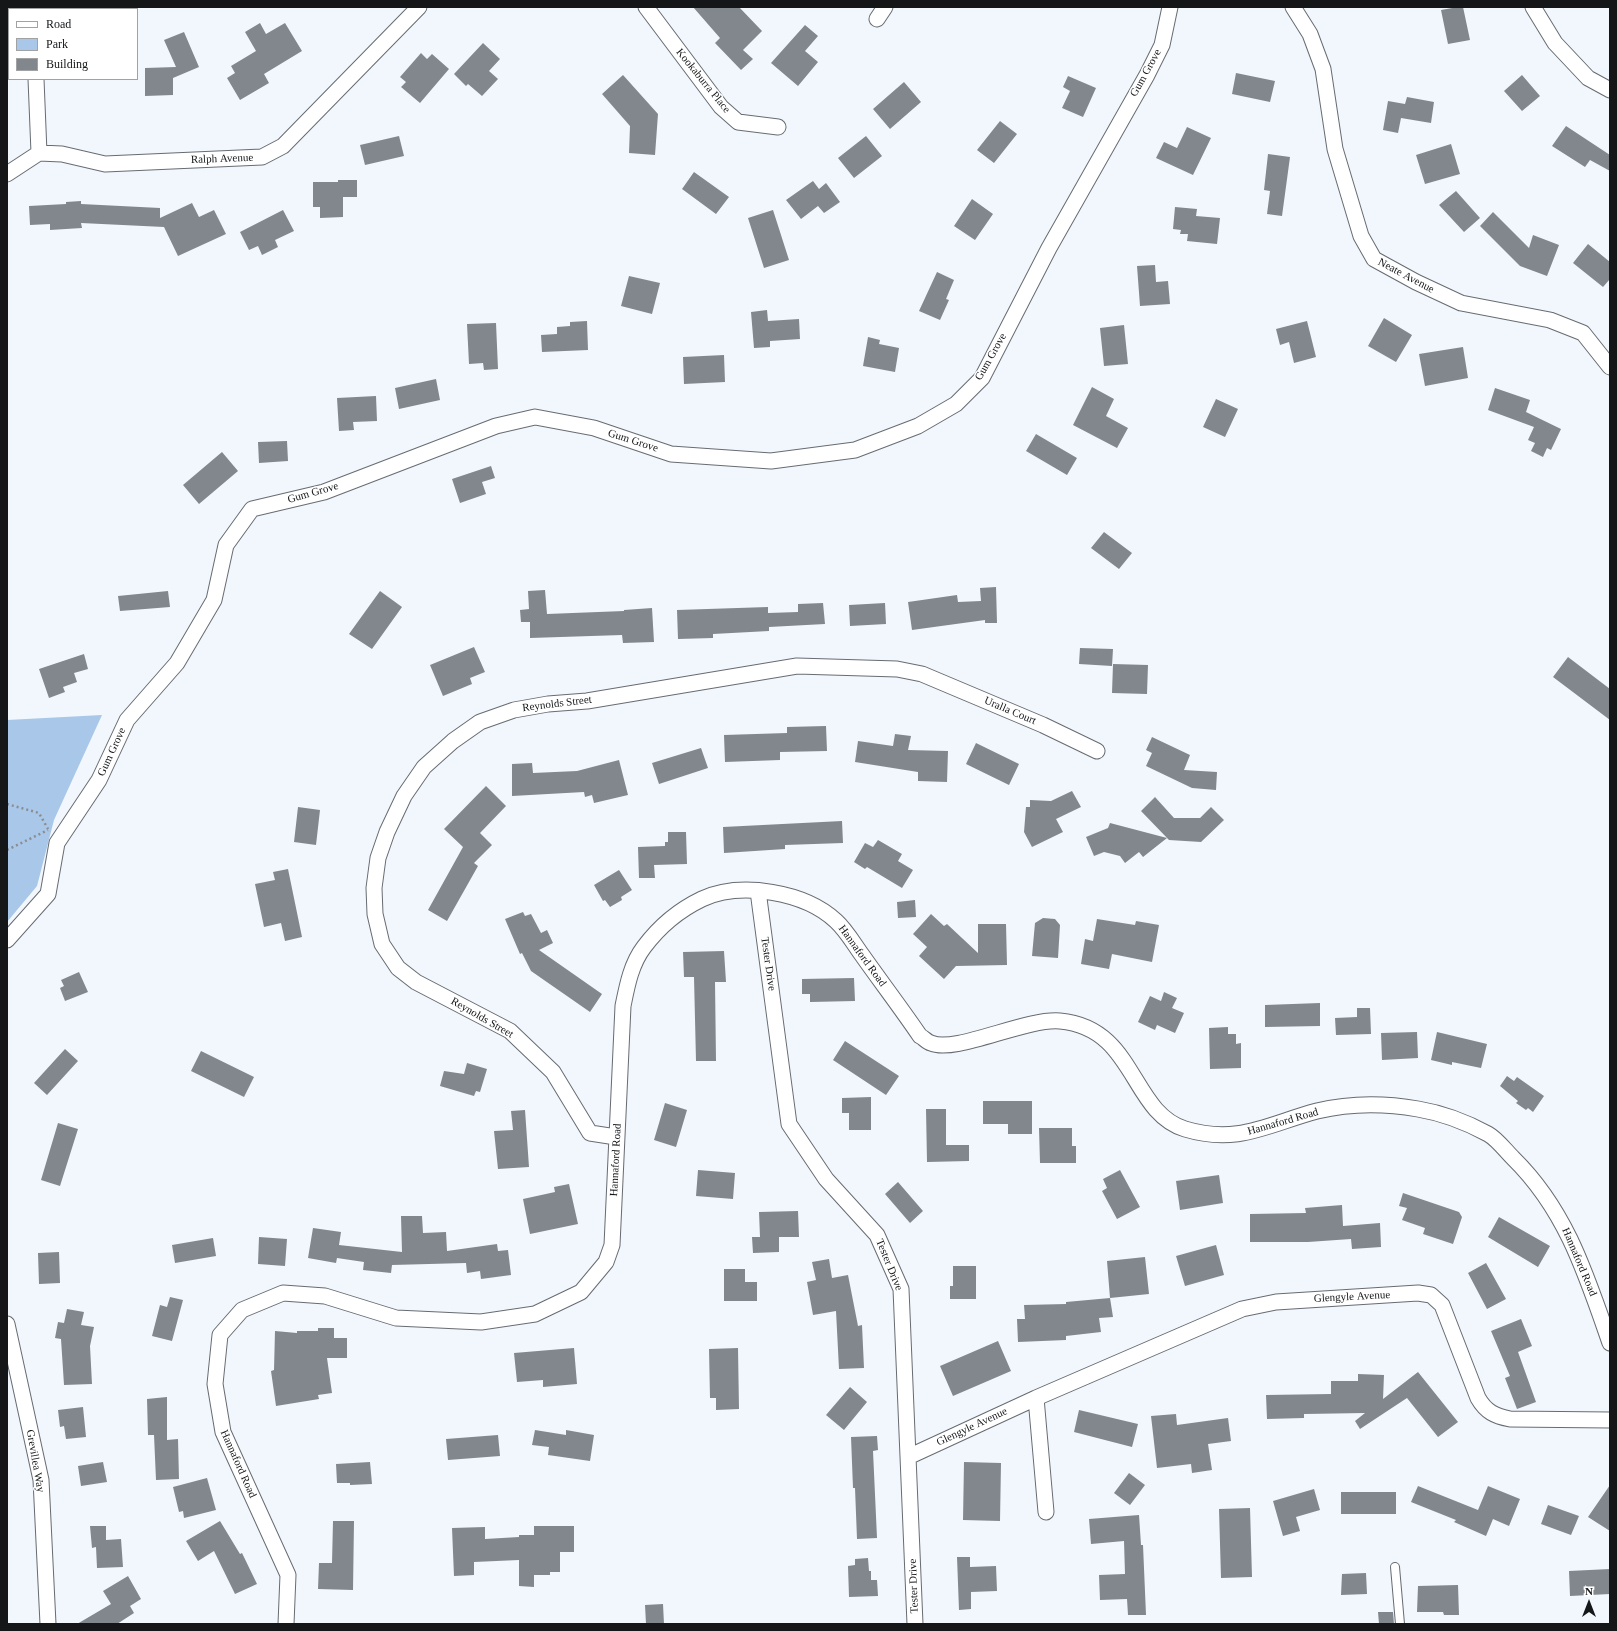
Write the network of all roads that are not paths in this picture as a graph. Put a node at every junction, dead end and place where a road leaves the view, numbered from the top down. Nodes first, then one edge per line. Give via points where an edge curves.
1 (420, 7) edge
2 (646, 7) edge
3 (1170, 7) edge
4 (1293, 7) edge
5 (1533, 7) edge
6 (36, 80) edge
7 (1610, 90) edge
8 (778, 127) dead end
9 (39, 153) junction
10 (7, 174) edge
11 (1610, 367) edge
12 (922, 674) joint
13 (1097, 751) dead end
14 (758, 891) junction
15 (7, 940) edge
16 (616, 1137) junction
17 (7, 1324) edge
18 (1610, 1343) edge
19 (1036, 1398) junction
20 (1610, 1420) edge
21 (908, 1457) junction
22 (1046, 1512) dead end
23 (1395, 1567) dead end
24 (48, 1624) edge
25 (286, 1624) edge
26 (915, 1624) edge
27 (1400, 1624) edge

1 - 9 street, Ralph Avenue via 283,146 262,157 105,164 62,154
2 - 8 street, Kookaburra Place via 721,107 738,122
3 - 15 street, Gum Grove via 1162,45 1147,75 1049,248 982,378 956,404 918,426 855,450 771,461 671,454 594,428 535,417 496,426 324,492 252,509 226,545 214,600 177,663 127,720 100,780 57,843 48,894
4 - 11 street, Neate Avenue via 1310,34 1323,69 1336,149 1361,236 1374,259 1461,303 1550,320 1583,333
5 - 7 street via 1561,49 1588,78
6 - 9 street
9 - 10 street
12 - 13 street, Uralla Court via 1043,725
12 - 16 street, Reynolds Street via 897,668 785,667 587,701 514,710 480,722 452,741 424,767 404,796 378,858 374,888 375,914 382,944 398,968 416,982 510,1031 553,1072 590,1133
14 - 16 street, Hannaford Road via 729,892 703,899 682,910 643,948 629,976 623,1006
14 - 18 street, Hannaford Road via 785,894 811,905 836,921 920,1036 932,1044 951,1045 1030,1023 1060,1021 1086,1027 1106,1038 1150,1101 1165,1117 1182,1128 1217,1136 1252,1132 1318,1111 1359,1104 1397,1105 1440,1112 1489,1134 1533,1177 1560,1218 1583,1264
14 - 21 street, Tester Drive via 789,1124 826,1179 877,1236 901,1289
16 - 25 street, Hannaford Road via 612,1245 606,1262 580,1292 535,1314 481,1322 396,1318 325,1296 283,1293 242,1310 220,1335 215,1384 222,1432 288,1575
17 - 24 street, Grevillea Way via 41,1480
19 - 20 street, Glengyle Avenue via 1242,1309 1276,1302 1418,1293 1431,1295 1442,1305 1484,1409 1495,1416 1510,1419
19 - 21 street, Glengyle Avenue
19 - 22 street
21 - 26 street, Tester Drive
23 - 27 lane

